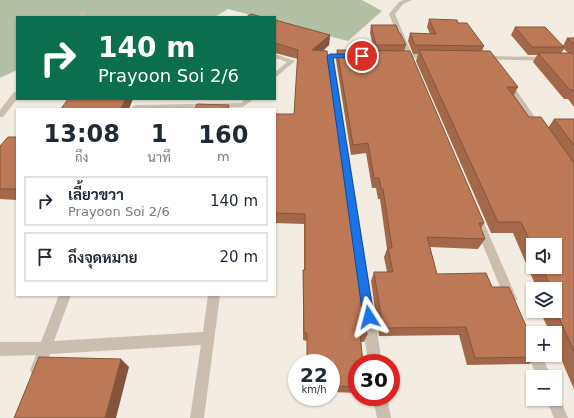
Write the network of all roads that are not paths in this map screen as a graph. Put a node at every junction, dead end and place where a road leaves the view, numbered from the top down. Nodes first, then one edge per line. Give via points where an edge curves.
1 (409, 0) edge
2 (276, 56) edge
3 (354, 56) edge
4 (394, 56) edge
5 (410, 57) junction
6 (439, 57) edge
7 (475, 58) edge
8 (553, 59) edge
9 (416, 71) edge
10 (276, 75) edge
11 (503, 77) edge
12 (16, 95) edge
13 (249, 100) edge
14 (136, 108) edge
15 (0, 115) edge
16 (543, 134) edge
17 (471, 204) edge
18 (65, 296) edge
19 (214, 296) edge
20 (514, 306) edge
21 (207, 338) junction
22 (45, 348) junction
23 (0, 349) edge
24 (374, 354) edge
25 (31, 383) edge
26 (382, 406) edge
27 (556, 406) edge
28 (197, 418) edge
29 (384, 418) edge
30 (561, 418) edge

1 - 5 street via 401,3 392,14
2 - 10 street via 292,61
3 - 24 street via 330,56
4 - 5 street
5 - 6 street
5 - 9 street
7 - 8 street
11 - 16 street
12 - 15 street
13 - 14 street via 243,105
17 - 20 street
18 - 22 street
19 - 21 street
21 - 22 street
21 - 28 street
22 - 23 street
22 - 25 street
26 - 29 street
27 - 30 street

